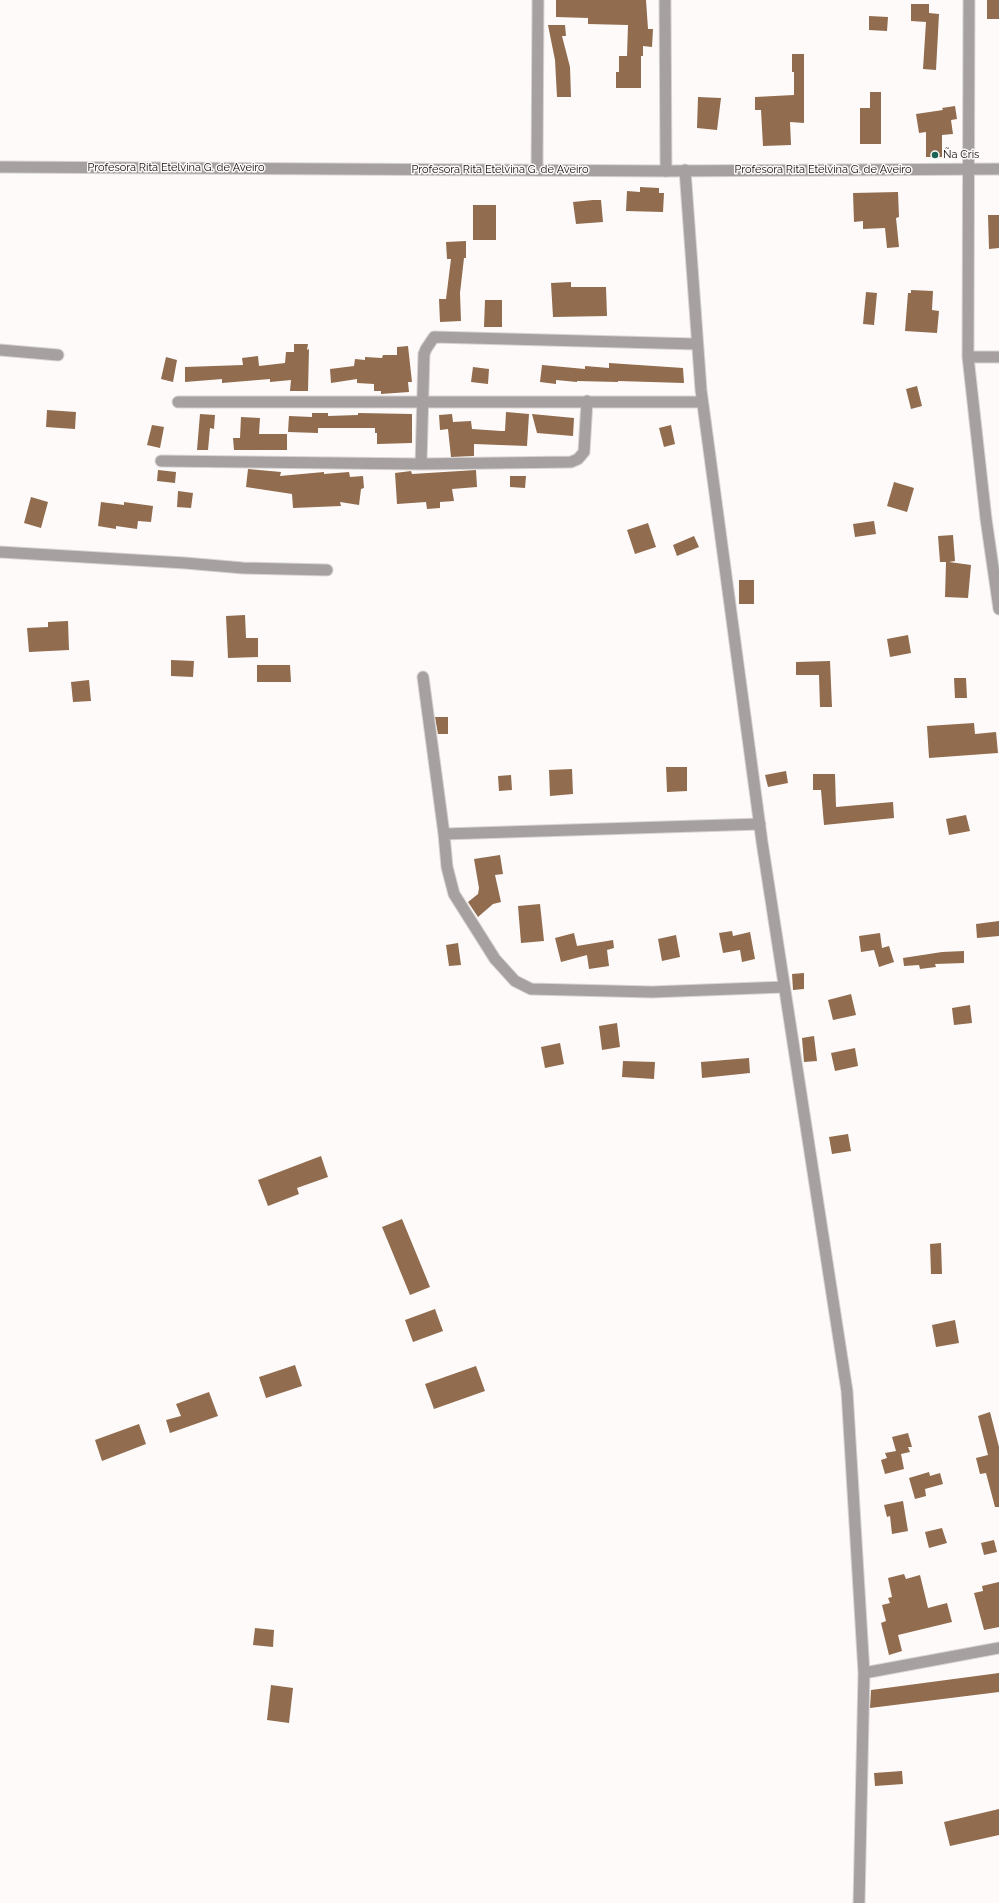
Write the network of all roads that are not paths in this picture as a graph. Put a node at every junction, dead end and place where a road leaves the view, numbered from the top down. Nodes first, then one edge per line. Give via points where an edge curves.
1 (538, 0) edge
2 (665, 0) edge
3 (969, 0) edge
4 (0, 167) edge
5 (999, 169) edge
6 (537, 170) junction
7 (685, 170) junction
8 (968, 170) junction
9 (666, 171) junction
10 (696, 344) junction
11 (0, 350) edge
12 (58, 355) dead end
13 (968, 357) junction
14 (999, 357) edge
15 (422, 401) junction
16 (587, 401) junction
17 (178, 402) dead end
18 (702, 402) junction
19 (161, 461) dead end
20 (421, 464) junction
21 (0, 552) edge
22 (327, 570) dead end
23 (999, 610) edge
24 (423, 677) dead end
25 (760, 824) junction
26 (444, 834) junction
27 (784, 987) junction
28 (999, 1648) edge
29 (864, 1673) junction
30 (859, 1903) edge

1 - 6 street
2 - 9 street
3 - 8 street
4 - 6 street, Profesora Rita Etelvina G. de Aveiro
5 - 8 street, Profesora Rita Etelvina G. de Aveiro
6 - 9 street, Profesora Rita Etelvina G. de Aveiro
7 - 8 street, Profesora Rita Etelvina G. de Aveiro
7 - 9 street, Profesora Rita Etelvina G. de Aveiro
7 - 10 street
8 - 13 street
10 - 15 street via 434,337 424,354
10 - 18 street
11 - 12 street
13 - 14 street
13 - 23 street
15 - 16 street
15 - 17 street
15 - 20 street
16 - 18 street
16 - 20 street via 584,452 571,462
18 - 25 street
19 - 20 street
21 - 22 street via 243,568
24 - 26 street
25 - 26 street
25 - 27 street
26 - 27 street via 447,867 454,894 495,959 515,981 531,989 652,992
27 - 29 street via 847,1392
28 - 29 street
29 - 30 street

